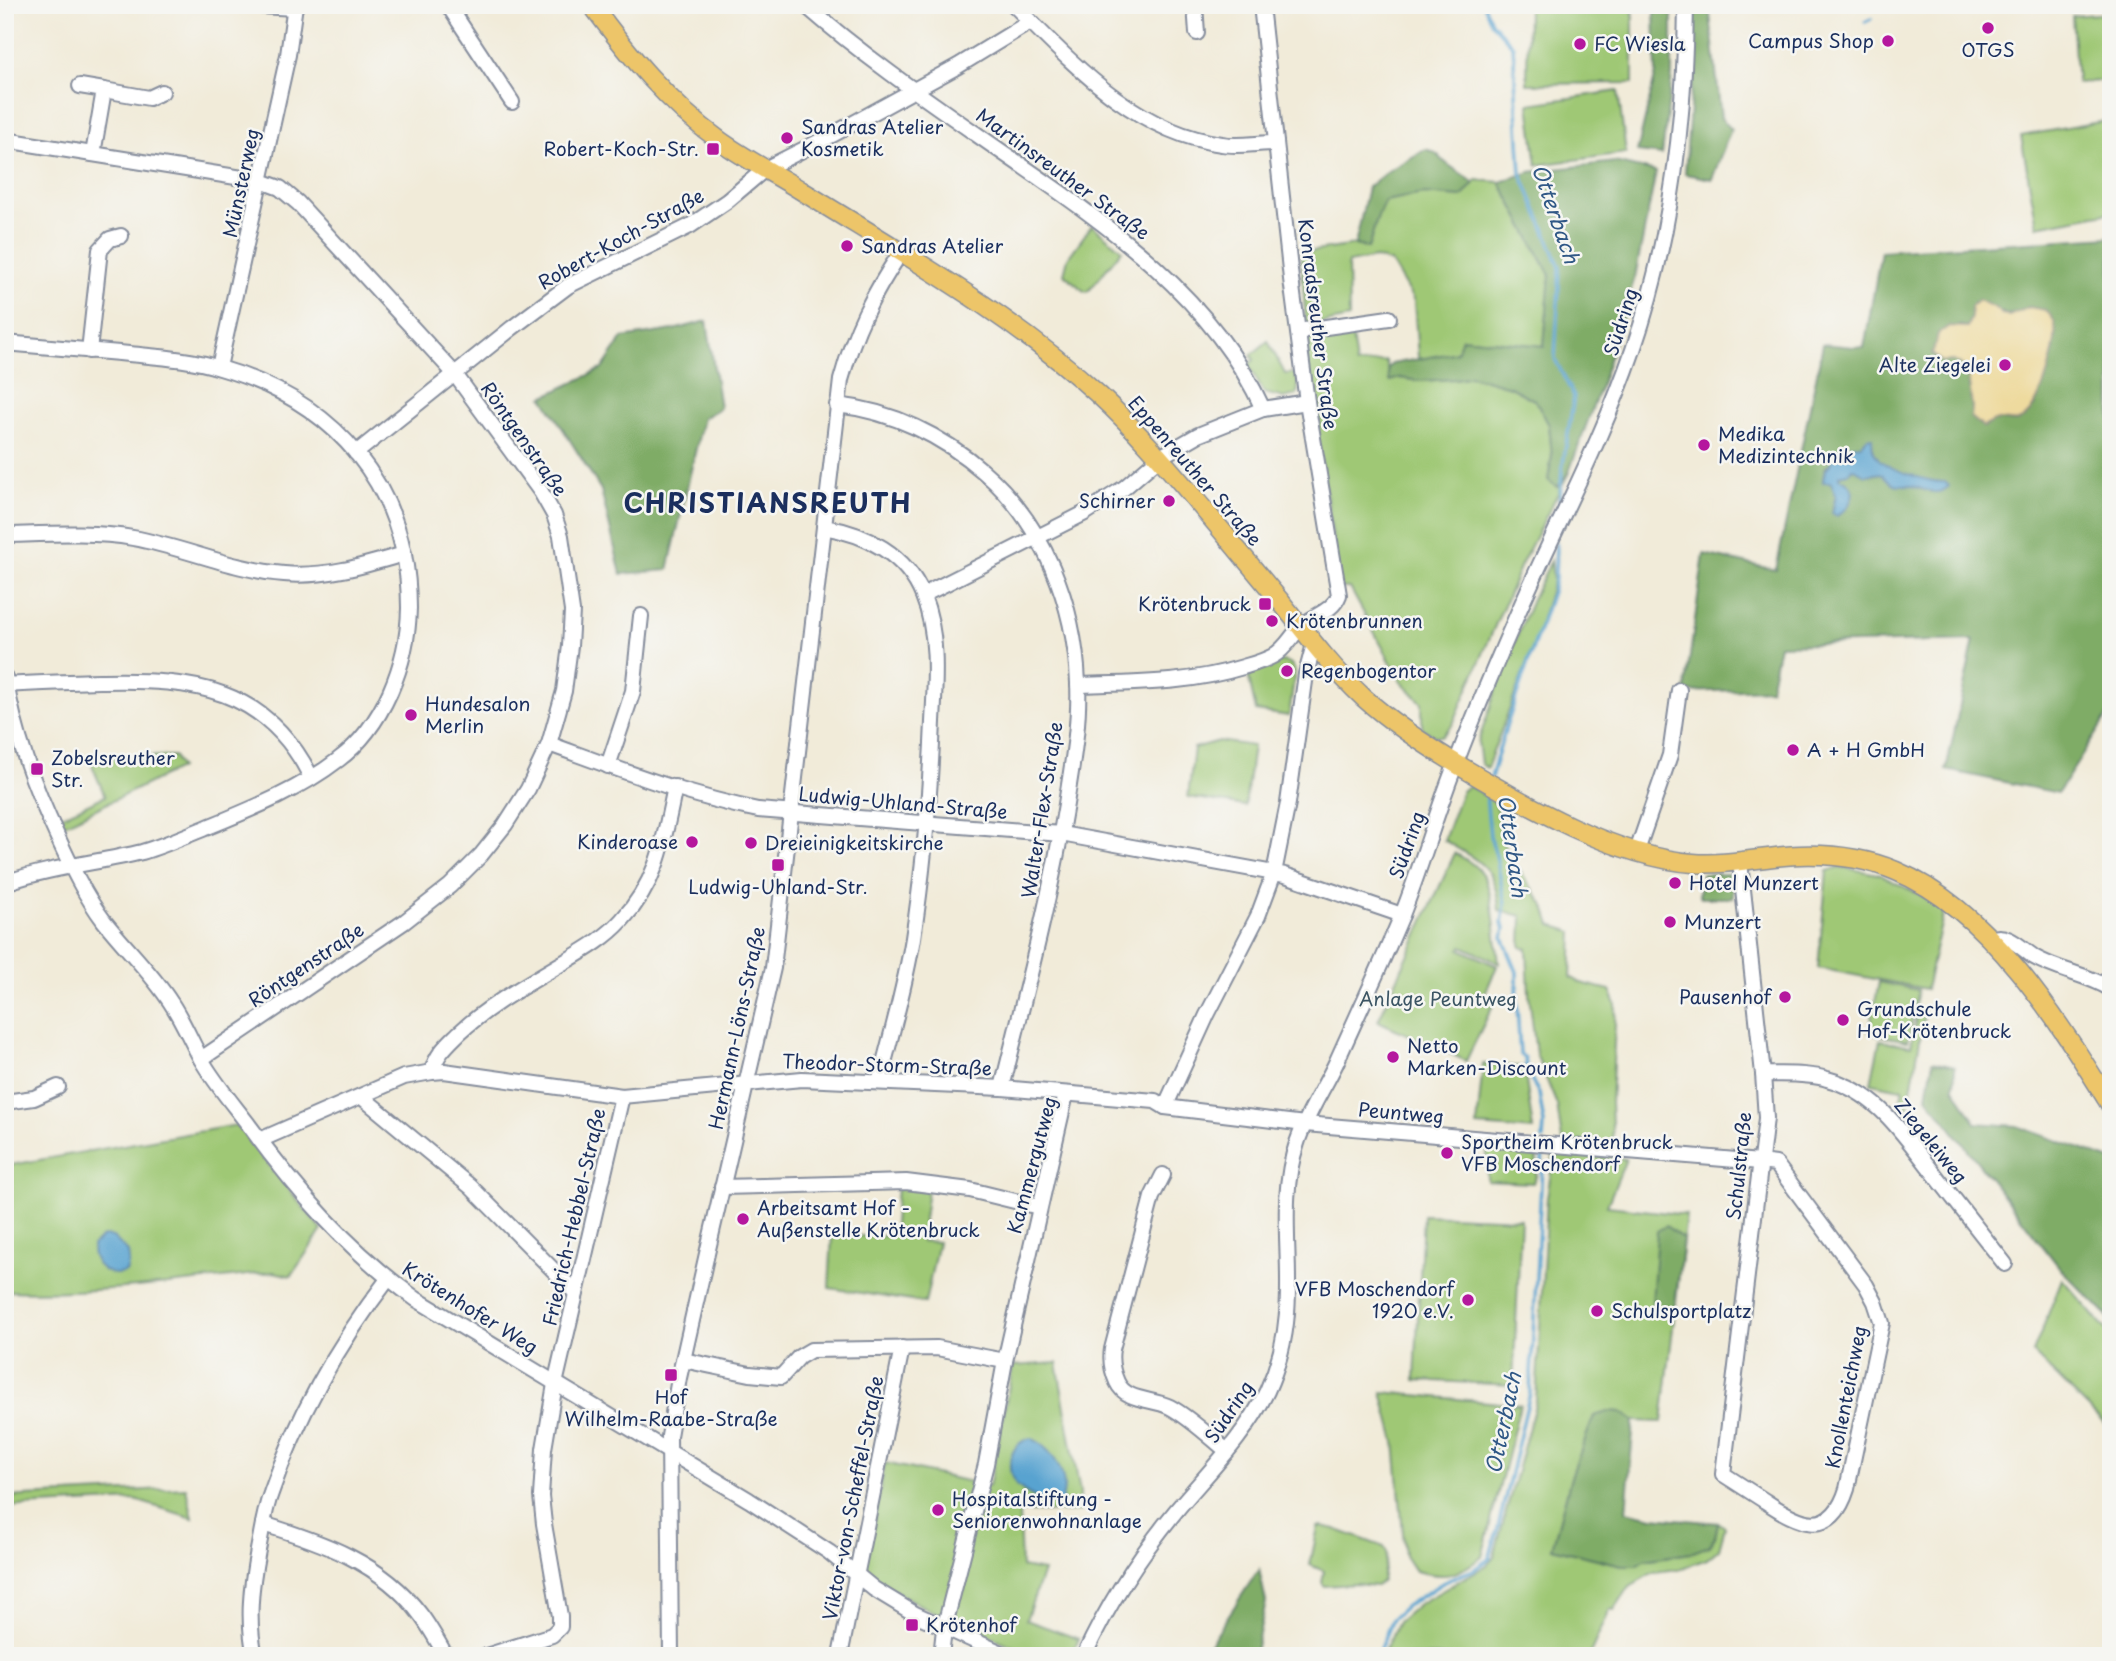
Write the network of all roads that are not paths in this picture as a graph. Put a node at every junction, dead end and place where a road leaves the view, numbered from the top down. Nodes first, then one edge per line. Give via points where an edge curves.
1 (244, 5) edge
2 (448, 5) edge
3 (592, 5) edge
4 (805, 5) edge
5 (1014, 5) edge
6 (1195, 5) edge
7 (1261, 5) edge
8 (1686, 5) edge
9 (295, 6) edge
10 (1030, 22) junction
11 (1197, 33) dead end
12 (80, 86) dead end
13 (104, 90) junction
14 (913, 90) junction
15 (162, 92) dead end
16 (512, 102) dead end
17 (5, 140) edge
18 (1276, 143) junction
19 (93, 154) junction
20 (765, 169) junction
21 (261, 181) junction
22 (121, 236) dead end
23 (901, 252) junction
24 (1388, 318) dead end
25 (1298, 331) junction
26 (5, 343) edge
27 (89, 351) junction
28 (219, 367) junction
29 (454, 373) junction
30 (1307, 402) junction
31 (837, 405) junction
32 (1263, 409) junction
33 (356, 453) junction
34 (1160, 457) junction
35 (824, 527) junction
36 (5, 534) edge
37 (1038, 537) junction
38 (404, 554) junction
39 (923, 595) junction
40 (641, 616) dead end
41 (1300, 627) junction
42 (1314, 644) junction
43 (6, 682) edge
44 (1078, 685) junction
45 (1679, 690) dead end
46 (549, 744) junction
47 (1455, 763) junction
48 (608, 766) junction
49 (311, 777) junction
50 (674, 787) junction
51 (791, 813) junction
52 (926, 823) junction
53 (1061, 834) junction
54 (1637, 851) junction
55 (1740, 862) junction
56 (70, 866) junction
57 (1274, 873) junction
58 (5, 883) edge
59 (1402, 915) junction
60 (1991, 939) junction
61 (2111, 989) edge
62 (201, 1059) junction
63 (432, 1072) junction
64 (1763, 1074) junction
65 (879, 1082) junction
66 (747, 1083) junction
67 (58, 1087) dead end
68 (1002, 1088) junction
69 (1066, 1094) junction
70 (622, 1096) junction
71 (362, 1097) junction
72 (5, 1102) edge
73 (2111, 1106) edge
74 (1165, 1107) junction
75 (1305, 1124) junction
76 (260, 1140) junction
77 (1760, 1162) junction
78 (1164, 1175) dead end
79 (722, 1187) junction
80 (1039, 1207) junction
81 (2005, 1264) dead end
82 (388, 1279) junction
83 (576, 1293) junction
84 (902, 1348) junction
85 (683, 1360) junction
86 (1005, 1361) junction
87 (555, 1384) junction
88 (669, 1450) junction
89 (1227, 1451) junction
90 (1724, 1474) joint
91 (263, 1524) junction
92 (857, 1573) junction
93 (944, 1629) junction
94 (255, 1656) edge
95 (446, 1656) edge
96 (486, 1656) edge
97 (671, 1656) edge
98 (840, 1656) edge
99 (941, 1656) edge
100 (1007, 1656) edge
101 (1084, 1656) edge

1 - 9 street
2 - 16 street
3 - 20 main road, Eppenreuther Straße via 678,106
4 - 14 street, Martinsreuther Straße
5 - 10 street
6 - 11 street
7 - 18 street, Konradsreuther Straße
8 - 47 street, Südring via 1668,216 1633,351
9 - 21 street, Münsterweg
10 - 14 street, Robert-Koch-Straße
10 - 18 street via 1123,104 1177,134 1226,145
12 - 13 street
13 - 15 street via 149,97
13 - 19 street
14 - 20 street, Robert-Koch-Straße
14 - 32 street, Martinsreuther Straße via 1145,257 1215,333
17 - 19 street, Röntgenstraße
18 - 25 street, Konradsreuther Straße
19 - 21 street, Röntgenstraße
20 - 23 main road, Eppenreuther Straße
20 - 29 street, Robert-Koch-Straße via 690,226 568,286
21 - 28 street, Münsterweg
21 - 29 street, Röntgenstraße via 280,188 298,203
22 - 27 street via 110,239 100,250
23 - 31 street, Hermann-Löns-Straße via 854,336
23 - 34 main road, Eppenreuther Straße via 1041,346 1102,398
24 - 25 street
25 - 30 street, Konradsreuther Straße
26 - 27 street
27 - 28 street
28 - 33 street via 298,401
29 - 33 street, Robert-Koch-Straße
29 - 46 street, Röntgenstraße via 541,492 561,536 572,611 564,691
30 - 32 street
30 - 41 street, Konradsreuther Straße via 1339,595 1336,603
31 - 35 street, Hermann-Löns-Straße
31 - 37 street, Walter-Flex-Straße via 881,414 951,445 1013,500
32 - 34 street via 1198,435
33 - 38 street via 383,493
34 - 37 street via 1124,488
34 - 41 main road, Eppenreuther Straße
35 - 39 street via 857,534 891,553
35 - 51 street, Hermann-Löns-Straße
36 - 38 street via 129,537 285,575 324,573
37 - 39 street
37 - 44 street, Walter-Flex-Straße via 1064,598
38 - 49 street via 409,618 393,685 362,737 339,760
39 - 52 street via 933,640 935,680
40 - 48 street via 634,691
41 - 42 main road, Eppenreuther Straße
41 - 44 street via 1286,646 1270,657 1222,674 1177,682
42 - 47 main road, Eppenreuther Straße via 1384,715
42 - 57 street
43 - 49 street via 155,681 212,691 252,707 266,719 293,746
43 - 56 street, Krötenhofer Weg via 29,772
44 - 53 street, Walter-Flex-Straße
45 - 54 street via 1670,755
46 - 48 street, Ludwig-Uhland-Straße
46 - 62 street, Röntgenstraße via 505,825 450,886
47 - 54 main road, Eppenreuther Straße via 1590,835
47 - 59 street, Südring
48 - 50 street, Ludwig-Uhland-Straße
49 - 56 street via 220,822 144,851
50 - 51 street, Ludwig-Uhland-Straße via 724,803
50 - 63 street via 654,874 621,921 586,949 495,1004 442,1050
51 - 52 street, Ludwig-Uhland-Straße
51 - 66 street, Hermann-Löns-Straße via 773,968
52 - 53 street, Ludwig-Uhland-Straße
52 - 65 street via 913,937
53 - 57 street, Ludwig-Uhland-Straße
53 - 68 street, Walter-Flex-Straße
54 - 55 main road, Eppenreuther Straße via 1694,863
55 - 60 main road, Eppenreuther Straße via 1829,856 1893,870 1951,903
55 - 64 street, Schulstraße
56 - 58 street
56 - 62 street, Krötenhofer Weg via 104,921 161,986
57 - 59 street, Ludwig-Uhland-Straße
57 - 74 street via 1258,916
59 - 75 street, Südring
60 - 61 street, Eppenreuther Straße via 2016,943 2034,957
60 - 73 main road, Eppenreuther Straße via 2042,1002
62 - 76 street, Krötenhofer Weg
63 - 70 street, Theodor-Storm-Straße
63 - 71 street, Theodor-Storm-Straße via 404,1077
64 - 77 street, Schulstraße via 1766,1118
64 - 81 street, Ziegeleiweg via 1825,1078 1867,1097 1896,1123
65 - 66 street, Theodor-Storm-Straße via 802,1079
65 - 68 street, Theodor-Storm-Straße
66 - 70 street, Theodor-Storm-Straße
66 - 79 street, Hermann-Löns-Straße
67 - 72 street via 34,1098
68 - 69 street, Theodor-Storm-Straße
69 - 74 street, Kammergutweg via 1155,1101
69 - 80 street, Kammergutweg
70 - 83 street, Friedrich-Hebbel-Straße
71 - 76 street, Theodor-Storm-Straße
71 - 83 street via 471,1187
74 - 75 street, Peuntweg
75 - 77 street, Peuntweg
75 - 89 street, Südring via 1287,1193 1284,1338 1258,1410
76 - 82 street, Krötenhofer Weg via 327,1222
77 - 90 street, Schulstraße
77 - 90 street, Knollenteichweg via 1776,1164 1785,1175 1866,1285 1882,1323 1847,1489 1833,1515 1803,1523
78 - 89 street via 1148,1210 1112,1349 1112,1368 1123,1391 1170,1407
79 - 80 street via 906,1182 970,1190
79 - 85 street, Hermann-Löns-Straße
80 - 86 street, Kammergutweg
82 - 87 street, Krötenhofer Weg
82 - 91 street via 322,1378 270,1494
83 - 87 street, Friedrich-Hebbel-Straße
84 - 85 street via 811,1350 781,1377
84 - 86 street via 937,1348
84 - 92 street, Viktor-von-Scheffel-Straße
85 - 88 street, Hermann-Löns-Straße
86 - 93 street, Kammergutweg via 986,1464
87 - 88 street, Krötenhofer Weg
87 - 96 street, Friedrich-Hebbel-Straße via 541,1496 560,1627 552,1635
88 - 92 street, Krötenhofer Weg
88 - 97 street, Hermann-Löns-Straße
89 - 101 street, Südring via 1125,1579
91 - 94 street via 249,1613
91 - 95 street via 331,1547 383,1577 421,1615
92 - 93 street, Krötenhofer Weg via 874,1589
92 - 98 street, Viktor-von-Scheffel-Straße
93 - 99 street, Kammergutweg
93 - 100 street, Krötenhofer Weg

